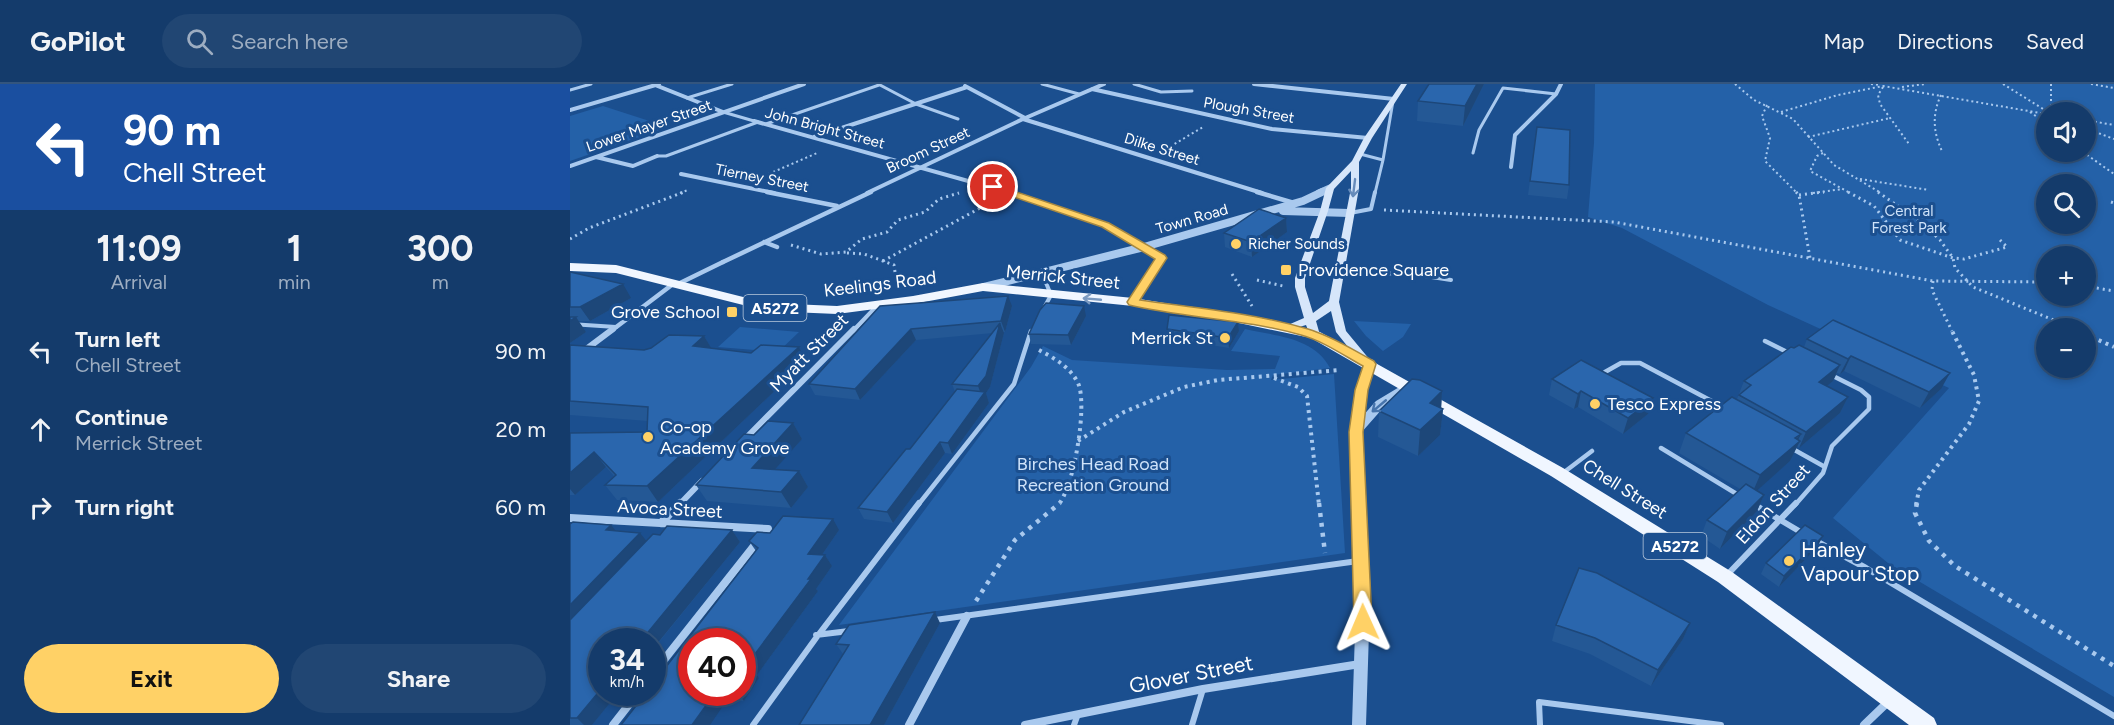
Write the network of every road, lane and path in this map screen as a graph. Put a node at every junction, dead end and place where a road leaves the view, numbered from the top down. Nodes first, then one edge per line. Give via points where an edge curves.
1 (591, 84) edge
2 (655, 84) edge
3 (732, 84) edge
4 (804, 84) edge
5 (962, 84) edge
6 (1042, 84) edge
7 (1104, 84) edge
8 (1134, 84) edge
9 (1254, 84) edge
10 (1404, 84) edge
11 (1561, 84) edge
12 (1735, 84) edge
13 (1870, 84) edge
14 (1879, 84) edge
15 (1924, 84) edge
16 (2003, 84) edge
17 (2050, 84) edge
18 (2091, 84) edge
19 (878, 85) edge
20 (1278, 85) edge
21 (1883, 86) junction
22 (967, 87) junction
23 (1092, 88) junction
24 (2114, 88) edge
25 (570, 90) edge
26 (1192, 91) dead end
27 (1079, 94) junction
28 (1556, 94) junction
29 (1941, 95) junction
30 (687, 98) junction
31 (1394, 99) junction
32 (2049, 102) edge
33 (916, 104) junction
34 (1767, 105) junction
35 (2036, 105) edge
36 (570, 110) edge
37 (2030, 111) junction
38 (723, 112) junction
39 (1780, 112) junction
40 (2036, 112) edge
41 (2036, 116) edge
42 (1024, 118) junction
43 (1220, 118) junction
44 (1890, 118) junction
45 (958, 119) dead end
46 (756, 122) junction
47 (2096, 122) edge
48 (766, 124) junction
49 (2114, 125) edge
50 (2096, 133) edge
51 (813, 137) junction
52 (1808, 137) junction
53 (1368, 138) junction
54 (2114, 140) edge
55 (838, 144) junction
56 (1910, 144) dead end
57 (1942, 151) dead end
58 (1473, 153) dead end
59 (1822, 153) junction
60 (657, 156) joint
61 (596, 157) junction
62 (1149, 158) junction
63 (1357, 158) junction
64 (1383, 160) junction
65 (2096, 161) edge
66 (570, 166) edge
67 (922, 167) junction
68 (1511, 167) dead end
69 (681, 174) dead end
70 (2114, 174) edge
71 (1857, 179) junction
72 (711, 180) junction
73 (978, 183) junction
74 (741, 186) junction
75 (1330, 188) junction
76 (1844, 189) junction
77 (1929, 190) dead end
78 (1010, 192) junction
79 (1799, 195) junction
80 (1294, 203) junction
81 (837, 206) junction
82 (1371, 209) junction
83 (1268, 211) junction
84 (1324, 211) junction
85 (1349, 213) junction
86 (570, 239) edge
87 (2000, 240) dead end
88 (765, 242) junction
89 (777, 247) joint
90 (1144, 247) junction
91 (846, 252) junction
92 (1810, 258) junction
93 (1953, 258) junction
94 (883, 261) junction
95 (723, 262) joint
96 (570, 267) edge
97 (1338, 272) junction
98 (1042, 273) junction
99 (1232, 274) dead end
100 (1257, 280) dead end
101 (1451, 280) dead end
102 (1967, 280) junction
103 (1933, 281) junction
104 (2036, 282) edge
105 (675, 284) junction
106 (1283, 286) dead end
107 (983, 287) junction
108 (2096, 288) edge
109 (2114, 291) edge
110 (1051, 295) junction
111 (1133, 302) junction
112 (1334, 302) junction
113 (898, 303) junction
114 (877, 306) junction
115 (1255, 312) dead end
116 (1040, 315) edge
117 (2049, 318) edge
118 (570, 324) edge
119 (1035, 324) edge
120 (615, 327) junction
121 (1313, 328) junction
122 (2096, 339) edge
123 (1764, 341) dead end
124 (1025, 344) junction
125 (2114, 346) edge
126 (579, 354) edge
127 (1797, 357) edge
128 (1367, 362) junction
129 (1344, 370) dead end
130 (1605, 372) edge
131 (1829, 373) edge
132 (1274, 377) junction
133 (1409, 387) junction
134 (1727, 413) edge
135 (1356, 432) junction
136 (1078, 441) junction
137 (1786, 445) edge
138 (1661, 448) dead end
139 (734, 449) edge
140 (1592, 451) dead end
141 (1825, 467) junction
142 (710, 474) edge
143 (1561, 474) junction
144 (1741, 497) edge
145 (1751, 503) edge
146 (571, 520) edge
147 (1781, 521) junction
148 (661, 523) junction
149 (675, 524) junction
150 (667, 532) edge
151 (1362, 560) junction
152 (1326, 564) junction
153 (1725, 577) junction
154 (967, 616) junction
155 (932, 620) edge
156 (851, 630) edge
157 (816, 635) junction
158 (666, 657) edge
159 (1363, 663) junction
160 (2114, 666) edge
161 (1203, 689) junction
162 (1892, 699) junction
163 (628, 706) edge
164 (1078, 714) junction
165 (2114, 716) edge
166 (613, 725) edge
167 (753, 725) edge
168 (909, 725) edge
169 (1025, 725) edge
170 (1074, 725) edge
171 (1192, 725) edge
172 (1359, 725) edge
173 (1540, 725) edge
174 (1720, 725) edge
175 (1864, 725) edge
176 (1926, 725) edge

1 - 25 lane
2 - 30 street
2 - 36 street
3 - 30 lane
4 - 38 street, Lower Mayer Street
5 - 22 street, Dilke Street
6 - 27 lane
7 - 23 street, Broom Street
8 - 26 lane via 1161,92
9 - 20 street
10 - 31 main road, Town Road
11 - 28 street
12 - 34 path
13 - 21 path
14 - 21 path
15 - 21 path
16 - 35 path
17 - 32 path
18 - 24 path
19 - 33 lane
19 - 48 lane
20 - 31 street
21 - 29 path
21 - 39 path
21 - 44 path via 1878,95
22 - 33 street
22 - 42 street, Dilke Street
23 - 27 street, Broom Street
23 - 43 street, Plough Street
27 - 42 street, Broom Street
28 - 58 lane via 1503,88 1479,130
28 - 68 street via 1515,135
29 - 37 path
29 - 57 path via 1935,106 1935,138
30 - 38 street
31 - 53 main road, Town Road
31 - 64 lane
33 - 45 lane
33 - 51 street
34 - 39 path
34 - 79 path via 1762,116 1770,138 1765,161
37 - 40 path
37 - 41 path
38 - 46 street, John Bright Street
38 - 61 street, Lower Mayer Street
39 - 52 path via 1793,119
42 - 62 street, Dilke Street
42 - 67 street, Broom Street
43 - 53 street, Plough Street via 1272,129
43 - 62 path
44 - 52 path
44 - 56 path
46 - 48 street, John Bright Street
46 - 60 lane
47 - 49 path
48 - 51 street, John Bright Street
50 - 54 path
51 - 55 street, John Bright Street
52 - 59 path
53 - 63 main road, Town Road
55 - 67 street, John Bright Street
55 - 74 path
59 - 71 path
59 - 76 path via 1810,171
60 - 61 street via 633,166
61 - 66 street, Lower Mayer Street
62 - 80 street, Dilke Street
63 - 64 lane
63 - 75 main road, Town Road
63 -> 85 main road
64 - 82 lane
65 - 70 path
67 - 73 street, John Bright Street
67 - 81 street, Broom Street
69 - 72 street, Tierney Street
71 - 77 path
71 - 93 path via 1922,223
72 - 74 street, Tierney Street
72 - 86 path via 588,228
73 - 78 street, John Bright Street
73 - 91 path via 939,199 925,212 898,220 887,232 862,239
74 - 81 street, Tierney Street
75 - 80 street, Town Road
75 - 84 main road
76 - 79 path
76 - 93 path via 1874,206 1900,240
78 - 90 street, John Bright Street via 1105,225
78 - 94 path
79 - 92 path
80 - 83 street, Town Road
81 - 88 street, Broom Street
82 - 85 lane
82 - 92 path via 1614,222
83 - 84 street, Town Road
83 - 90 street, Town Road
84 - 85 street, Town Road
84 - 121 main road via 1300,278
85 - 97 main road
87 - 93 path via 2007,247 2002,250
88 - 89 street
88 - 95 street, Broom Street
89 - 91 path via 790,245 821,254
90 - 98 street, Town Road
90 - 111 lane via 1161,258
91 - 94 path
92 - 103 path
93 - 102 path via 1955,268
94 - 113 path via 894,265
95 - 105 street, Broom Street
96 - 105 main road, Keelings Road / A5272 via 616,269
97 - 101 lane via 1412,274
97 - 112 main road
98 - 107 street, Town Road
98 - 110 lane
99 - 115 path
100 - 106 path
102 - 103 path
102 - 104 path
102 - 117 path via 1973,287
103 - 160 path via 1932,290 1974,375 1979,401 1969,424 1919,490 1916,513 1929,542 1955,566
105 - 114 main road, Keelings Road / A5272 via 767,307 837,310
105 - 120 street
107 - 110 main road, Merrick Street / A5272
107 - 113 main road, Keelings Road / A5272
108 - 109 path
111 -> 110 main road, Merrick Street / A5272
110 - 116 lane
111 - 121 main road, Merrick Street / A5272 via 1286,328
112 - 121 main road
112 - 128 main road via 1341,332
113 - 114 main road, Keelings Road / A5272
114 - 139 street, Myatt Street
118 - 120 lane
119 - 124 lane
120 - 126 street
121 - 128 main road, Chell Street / A5272
122 - 125 path
123 - 127 lane
124 - 136 path via 1055,360 1076,381 1084,406
124 - 157 lane via 1022,368 1014,384
128 - 133 main road, Chell Street / A5272
128 - 135 street
129 - 132 path
130 - 134 lane via 1625,360 1640,363 1721,406
131 - 141 lane, Eldon Street via 1861,390 1869,397 1869,408 1832,446
132 - 136 path via 1218,380 1184,387 1124,412
132 - 152 path via 1298,387 1307,396
133 -> 135 street via 1379,405
133 - 143 main road, Chell Street / A5272
135 - 151 street
136 - 154 path via 1063,499 1009,545
137 - 141 lane
138 - 144 lane
140 - 143 lane
141 - 147 lane, Eldon Street
142 - 148 street
143 - 153 main road, Chell Street / A5272
145 - 147 lane
146 - 148 street, Avoca Street
147 - 153 lane, Eldon Street
147 - 165 lane
148 - 149 street, Avoca Street
149 - 150 lane
149 - 158 street, Avoca Street via 768,529
151 - 152 lane
151 - 159 street
152 - 154 lane
153 - 162 main road, Chell Street / A5272
154 - 155 lane
154 - 168 street
156 - 157 lane
157 - 167 lane
159 - 161 street, Glover Street
159 - 172 street
161 - 164 street, Glover Street
161 - 171 lane
162 - 175 street
162 - 176 main road, Chell Street / A5272
163 - 166 street
164 - 169 street, Glover Street
164 - 170 lane
173 - 174 lane via 1539,702

